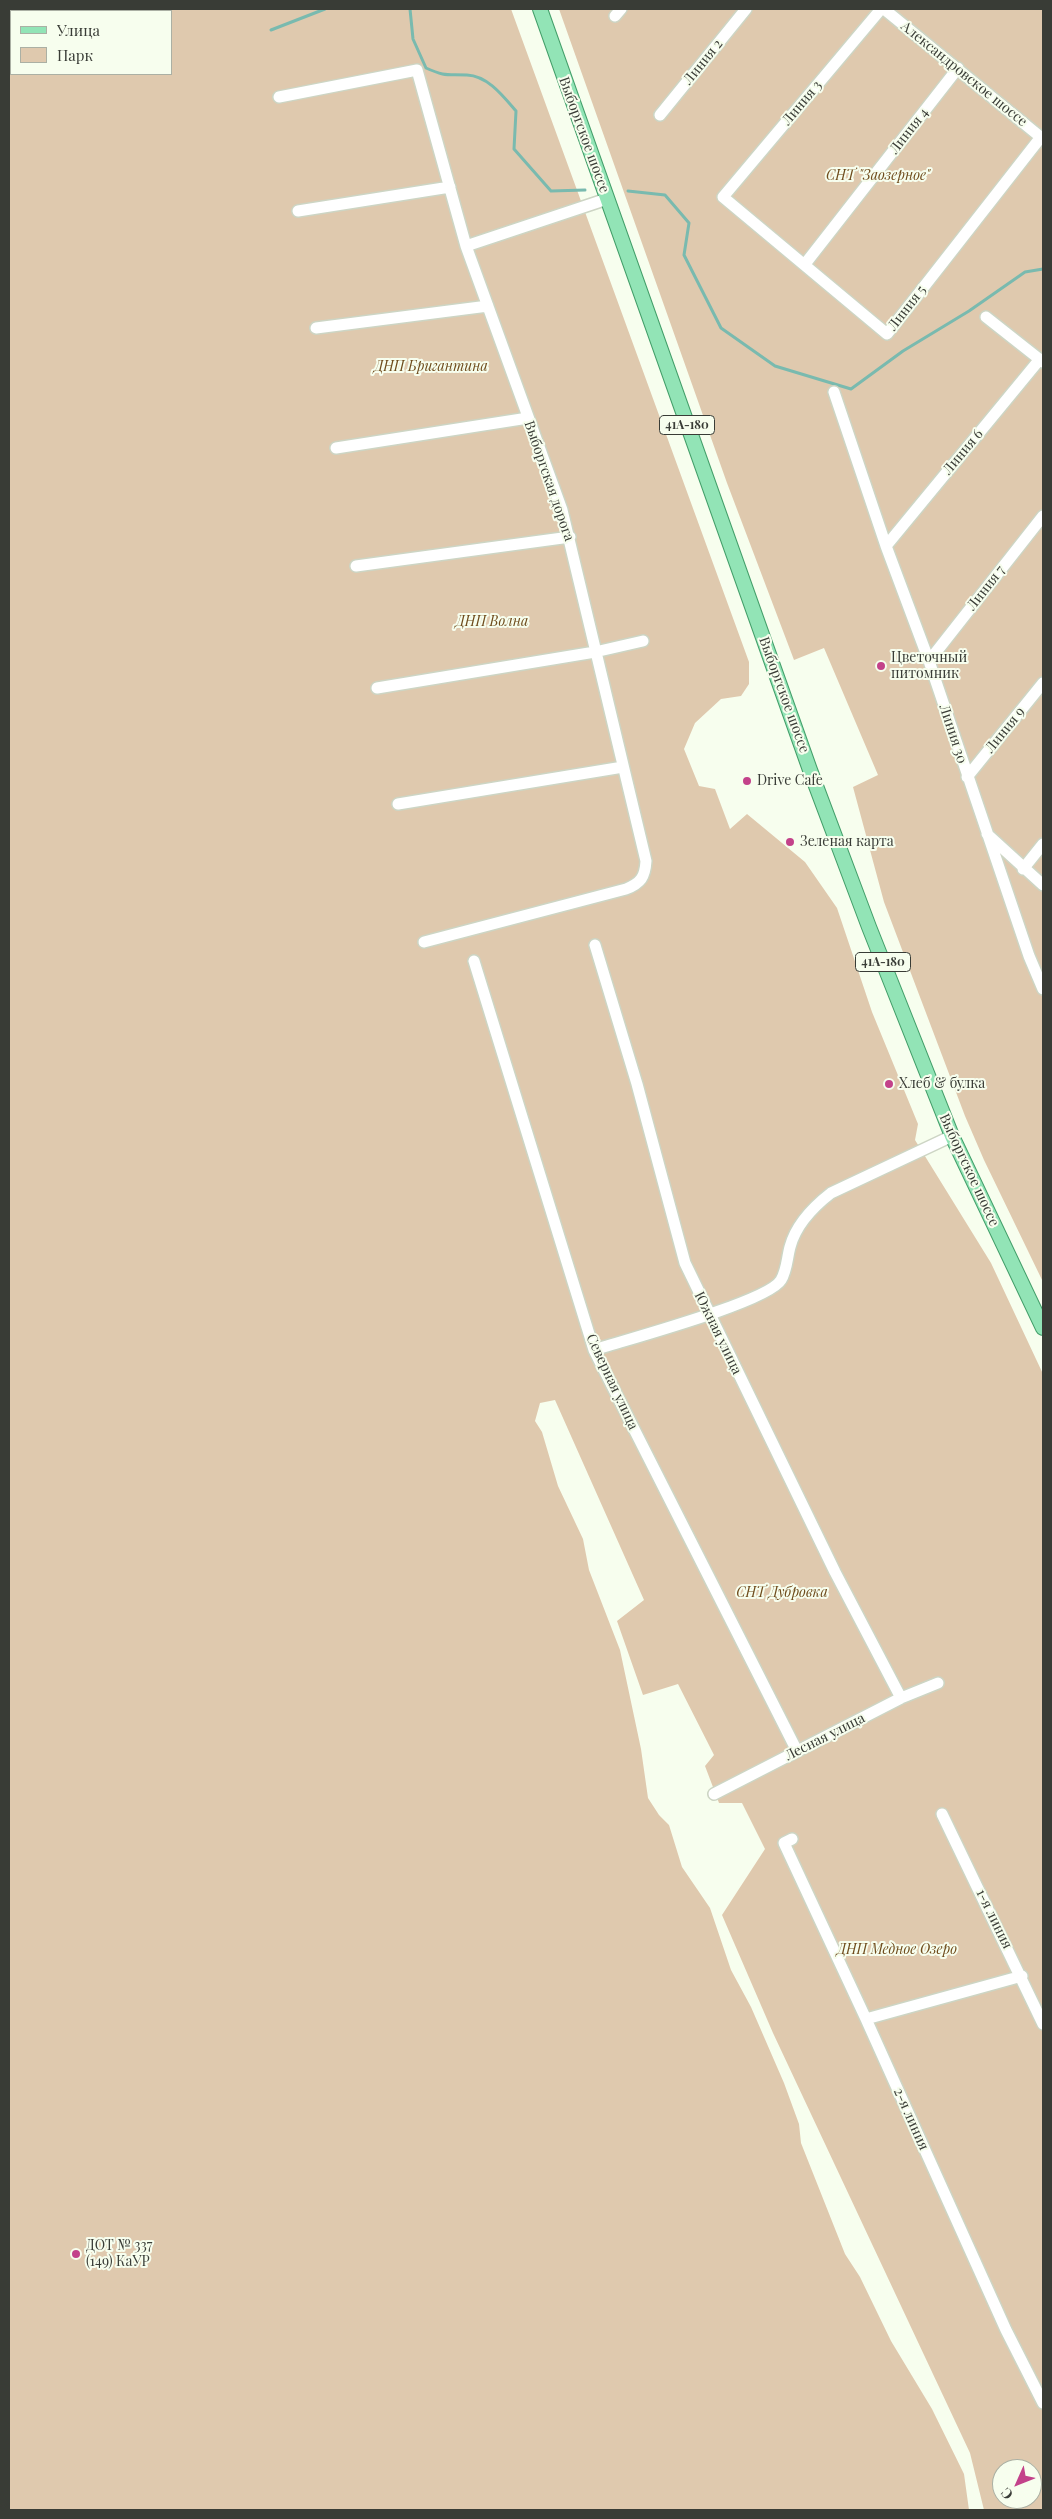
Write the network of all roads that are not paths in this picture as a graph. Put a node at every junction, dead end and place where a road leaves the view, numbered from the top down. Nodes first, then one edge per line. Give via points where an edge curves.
1 (540, 9) edge
2 (746, 9) edge
3 (883, 9) edge
4 (958, 68) junction
5 (279, 97) dead end
6 (660, 115) dead end
7 (1042, 138) edge
8 (450, 187) junction
9 (723, 197) joint
10 (607, 199) junction
11 (298, 211) dead end
12 (466, 246) junction
13 (805, 264) junction
14 (488, 306) junction
15 (986, 317) dead end
16 (316, 328) dead end
17 (1042, 360) edge
18 (834, 392) dead end
19 (528, 418) junction
20 (336, 448) dead end
21 (1043, 516) edge
22 (570, 537) junction
23 (886, 546) junction
24 (356, 566) dead end
25 (643, 641) dead end
26 (595, 652) junction
27 (929, 661) junction
28 (1043, 684) edge
29 (377, 688) dead end
30 (623, 767) junction
31 (968, 777) junction
32 (398, 804) dead end
33 (986, 833) junction
34 (1043, 844) edge
35 (1023, 869) junction
36 (1043, 885) edge
37 (424, 942) dead end
38 (595, 945) dead end
39 (474, 961) dead end
40 (1043, 989) edge
41 (952, 1136) junction
42 (709, 1315) junction
43 (1043, 1328) edge
44 (594, 1350) junction
45 (938, 1683) dead end
46 (901, 1698) junction
47 (797, 1751) junction
48 (714, 1794) dead end
49 (942, 1814) dead end
50 (792, 1839) dead end
51 (1022, 1976) junction
52 (866, 2019) junction
53 (1043, 2024) edge
54 (1043, 2403) edge

1 - 10 main road, Выборгское шоссе / 41А-180
2 - 6 street, Линия 2
3 - 4 street, Александровское шоссе
3 - 9 street, Линия 3
4 - 7 street, Александровское шоссе
4 - 13 street, Линия 4
5 - 8 street, Выборгская дорога via 417,70
7 - 13 street, Линия 5 via 886,334
8 - 11 street
8 - 12 street, Выборгская дорога
9 - 13 street, Линия 5
10 - 12 street
10 - 41 main road, Выборгское шоссе / 41А-180 via 865,918
12 - 14 street, Выборгская дорога
14 - 16 street
14 - 19 street, Выборгская дорога
15 - 17 street
17 - 23 street, Линия 6
18 - 23 street, Линия 30
19 - 20 street
19 - 22 street, Выборгская дорога
21 - 27 street, Линия 7
22 - 24 street
22 - 26 street, Выборгская дорога
23 - 27 street, Линия 30
25 - 26 street
26 - 29 street
26 - 30 street, Выборгская дорога
27 - 31 street, Линия 30
28 - 31 street, Линия 9
30 - 32 street
30 - 37 street, Выборгская дорога via 646,861 645,874 639,884
31 - 33 street, Линия 30
33 - 35 street
33 - 40 street, Линия 30
34 - 35 street
35 - 36 street
38 - 42 street, Южная улица via 637,1084 685,1263
39 - 44 street, Северная улица
41 - 42 street via 830,1193 803,1220 790,1246 781,1281 771,1291
41 - 43 main road, Выборгское шоссе / 41А-180
42 - 44 street
42 - 46 street, Южная улица via 835,1572
44 - 47 street, Северная улица
45 - 46 street, Лесная улица
46 - 47 street, Лесная улица
47 - 48 street, Лесная улица
49 - 51 street, 1-я линия
50 - 52 street, 2-я линия via 784,1844
51 - 52 street
51 - 53 street, 1-я линия
52 - 54 street, 2-я линия via 1006,2330

